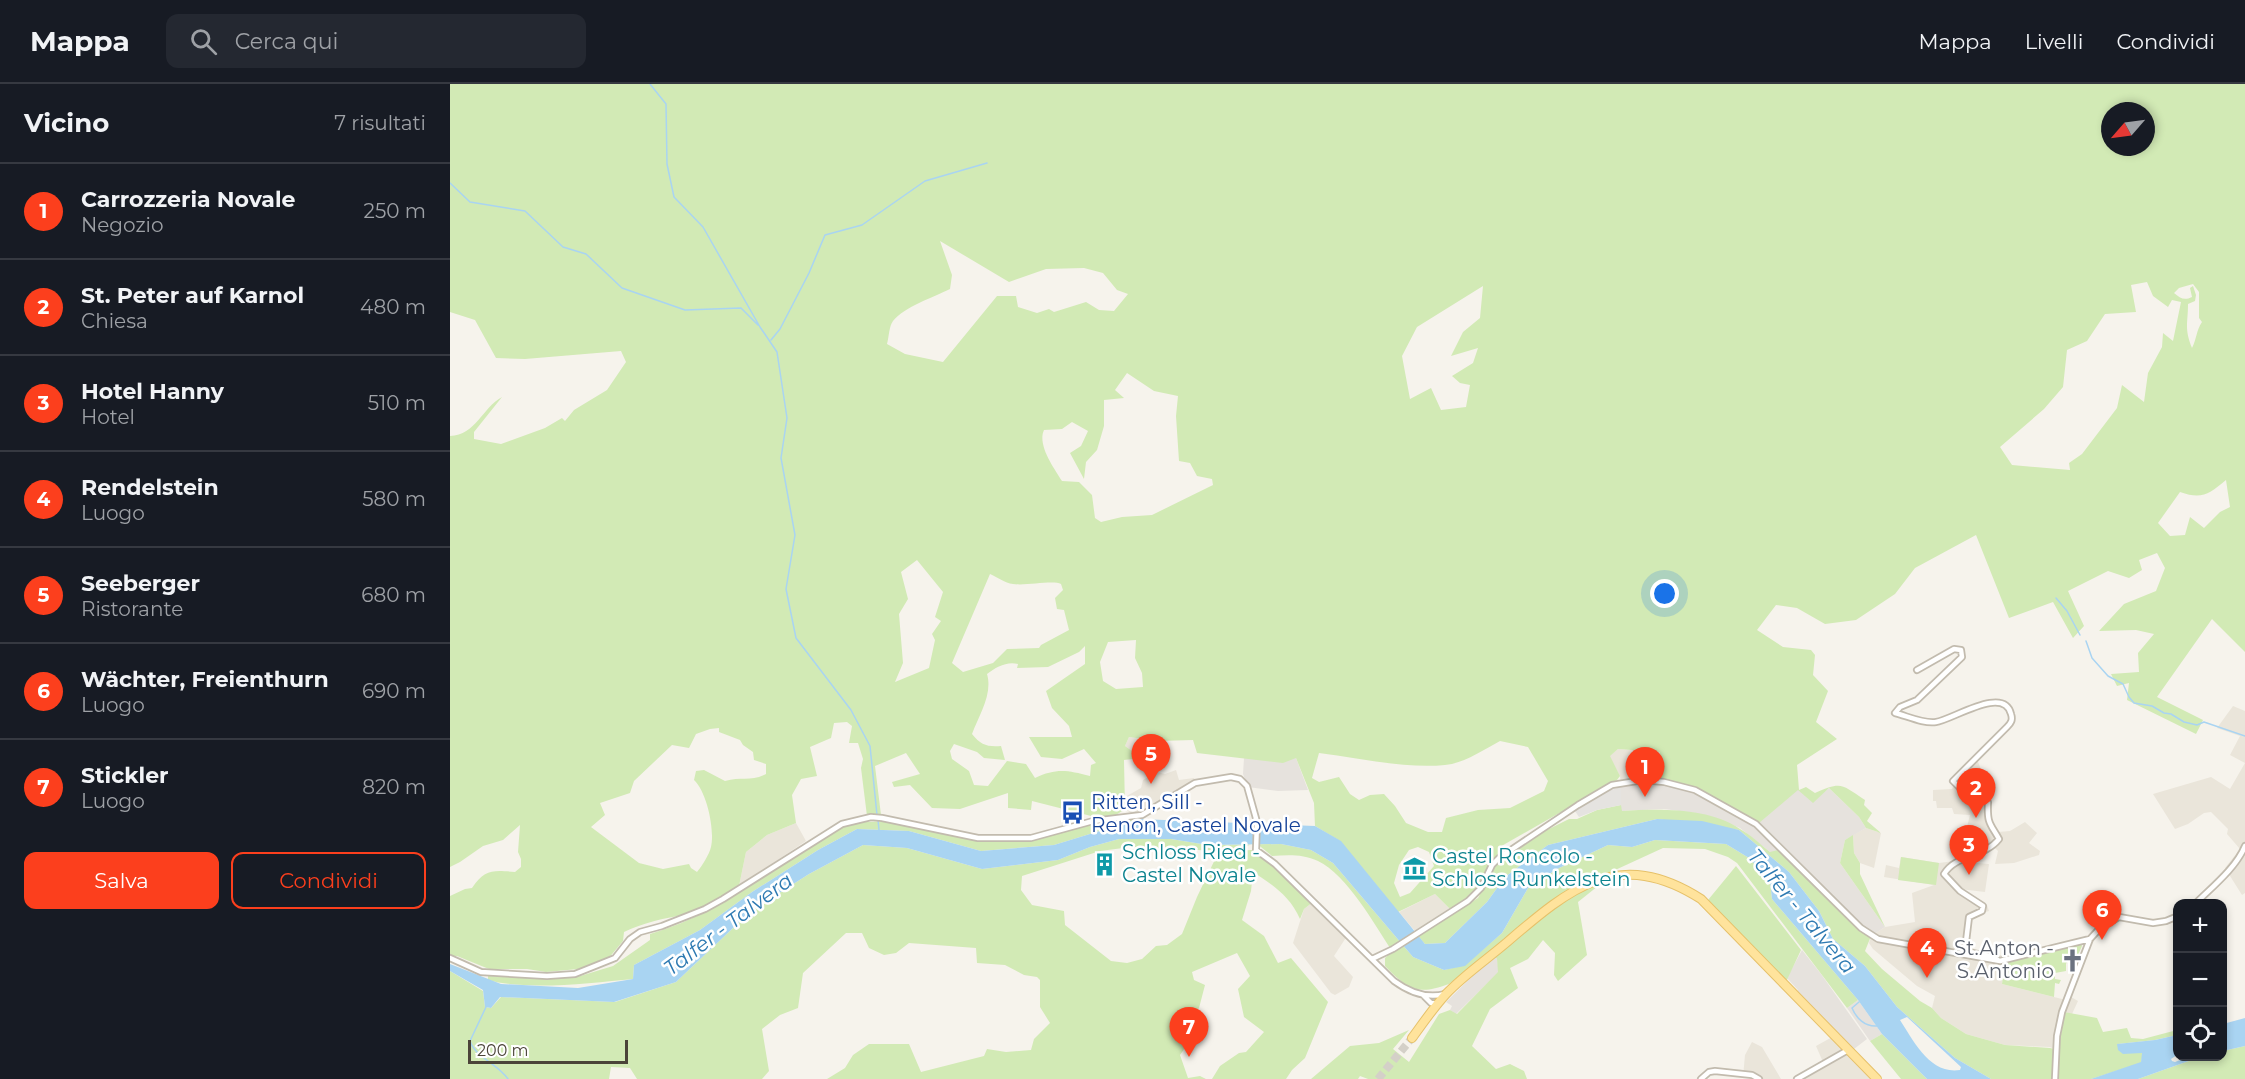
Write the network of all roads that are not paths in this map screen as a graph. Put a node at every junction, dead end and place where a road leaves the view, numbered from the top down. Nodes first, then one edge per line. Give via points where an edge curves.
1 (1917, 670) dead end
2 (2245, 846) edge
3 (2199, 899) edge
4 (2173, 918) edge
5 (2090, 939) junction
6 (450, 958) edge
7 (1372, 959) junction
8 (2000, 961) junction
9 (1423, 994) junction
10 (1446, 994) junction
11 (1434, 995) junction
12 (1435, 1003) junction
13 (1412, 1038) tunnel mouth
14 (1848, 1050) junction
15 (1873, 1078) edge
16 (1701, 1079) edge
17 (1758, 1079) edge
18 (1797, 1079) edge
19 (2055, 1079) edge

1 - 8 street via 1954,649 1962,652 1962,657 1917,700 1895,712 1933,723 1987,703 2001,704 2011,712 2011,722 1953,781 1966,795 1988,802 1990,826 1999,839 1991,849 1952,864 1944,874 1983,906 1969,917 1965,950
2 - 3 street via 2242,855
4 - 5 street via 2142,921 2119,917
5 - 8 street
5 - 19 street via 2062,1012
6 - 7 street via 477,971 575,974 615,958 640,932 705,909 842,824 882,818 978,838 1031,838 1093,821 1142,815 1195,783 1231,777 1239,778 1247,786 1257,822 1256,848
7 - 8 street via 1475,895 1499,858 1578,805 1612,785 1643,780 1695,790 1756,824 1869,934 1882,940
7 - 9 street via 1409,992
9 - 11 street
9 - 12 street
10 - 11 street
10 - 12 main road
10 - 14 main road via 1576,888 1613,876 1651,878 1682,888 1708,905
11 - 12 street
12 - 13 main road
14 - 15 main road
14 - 18 street
16 - 17 street via 1715,1071

